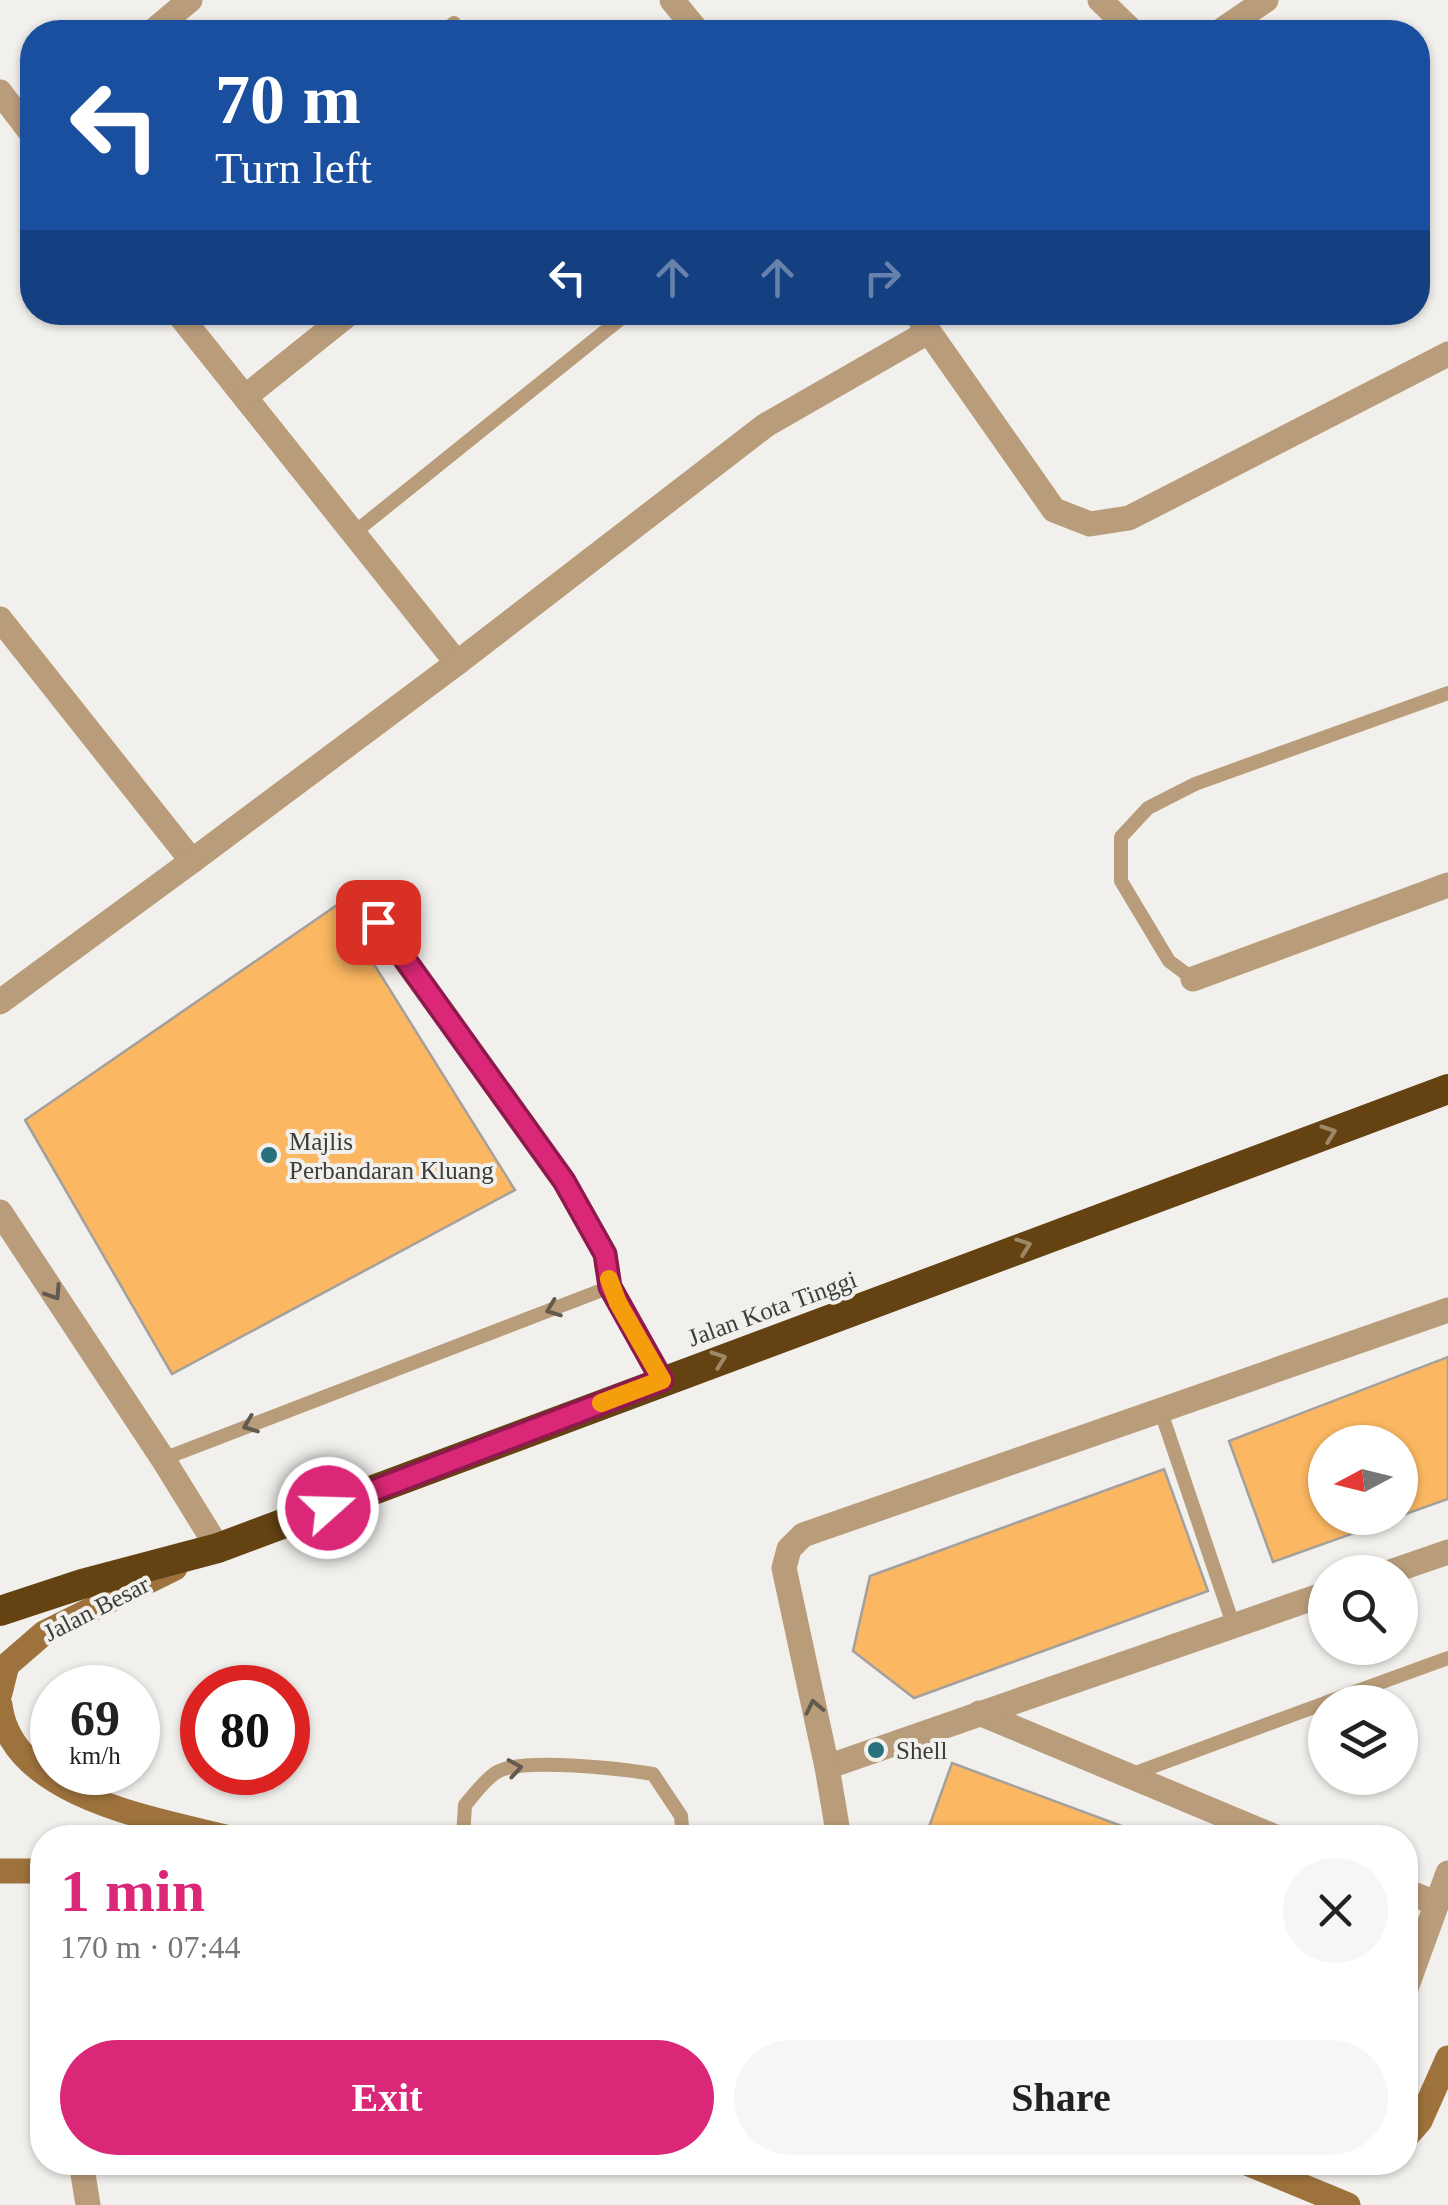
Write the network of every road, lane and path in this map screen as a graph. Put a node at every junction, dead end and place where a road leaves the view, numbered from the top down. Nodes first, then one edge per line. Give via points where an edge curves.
1 (190, 0) edge
2 (672, 0) edge
3 (1100, 0) edge
4 (1266, 0) edge
5 (166, 20) edge
6 (688, 20) edge
7 (1121, 20) edge
8 (1237, 20) edge
9 (0, 92) edge
10 (20, 118) edge
11 (188, 325) edge
12 (334, 325) edge
13 (613, 325) edge
14 (917, 325) edge
15 (924, 325) edge
16 (1448, 354) edge
17 (246, 397) junction
18 (355, 532) junction
19 (0, 619) edge
20 (458, 663) junction
21 (1448, 693) edge
22 (192, 861) junction
23 (1448, 885) edge
24 (355, 890) dead end
25 (1192, 979) joint
26 (0, 1002) edge
27 (1447, 1089) edge
28 (0, 1212) edge
29 (610, 1287) junction
30 (1448, 1310) edge
31 (662, 1380) junction
32 (1160, 1412) junction
33 (163, 1459) junction
34 (218, 1548) junction
35 (1448, 1552) edge
36 (1418, 1562) edge
37 (1308, 1600) edge
38 (0, 1610) edge
39 (1233, 1624) junction
40 (1448, 1658) edge
41 (1375, 1685) edge
42 (0, 1694) edge
43 (0, 1705) edge
44 (1308, 1710) edge
45 (979, 1713) junction
46 (828, 1767) junction
47 (1130, 1776) junction
48 (176, 1825) edge
49 (463, 1825) edge
50 (681, 1825) edge
51 (837, 1825) edge
52 (1247, 1825) edge
53 (0, 1870) edge
54 (30, 1871) edge
55 (1448, 1873) edge
56 (1418, 1896) edge
57 (1436, 1904) junction
58 (1418, 1954) edge
59 (1448, 2058) edge
60 (1418, 2123) edge
61 (83, 2175) edge
62 (1275, 2175) edge
63 (88, 2205) edge
64 (1348, 2205) edge

1 - 5 street
2 - 6 street
3 - 7 street
4 - 8 street
9 - 10 street
11 - 17 street
12 - 17 street
13 - 18 lane
14 - 20 street via 766,424
15 - 16 street via 1054,510 1090,524 1129,518
17 - 18 street
18 - 20 street
19 - 22 street
20 - 22 street
21 - 25 lane via 1195,784 1148,808 1121,837 1120,881 1169,961
22 - 26 street
23 - 25 street
24 - 29 lane via 564,1181 605,1254
31 -> 27 highway, Jalan Kota Tinggi
28 -> 33 street
29 - 31 lane
29 -> 33 lane
30 - 32 street
31 - 34 highway, Jalan Kota Tinggi
32 - 39 lane
46 -> 32 street via 784,1568 802,1535
33 - 34 street
34 - 38 highway, Jalan Kota Tinggi
34 - 42 main road, Jalan Besar via 44,1632 6,1666
35 - 36 street
37 - 39 street
39 - 45 street
40 - 41 lane
43 - 48 main road via 10,1738 26,1756 81,1794
44 - 47 lane
45 - 46 street
45 - 47 street
46 - 51 street
47 - 52 street
49 -> 50 lane via 464,1806 498,1770 535,1765 653,1774
53 - 54 main road
55 - 57 street
56 - 57 street
57 - 58 street
59 - 60 main road
61 - 63 street
62 - 64 main road

